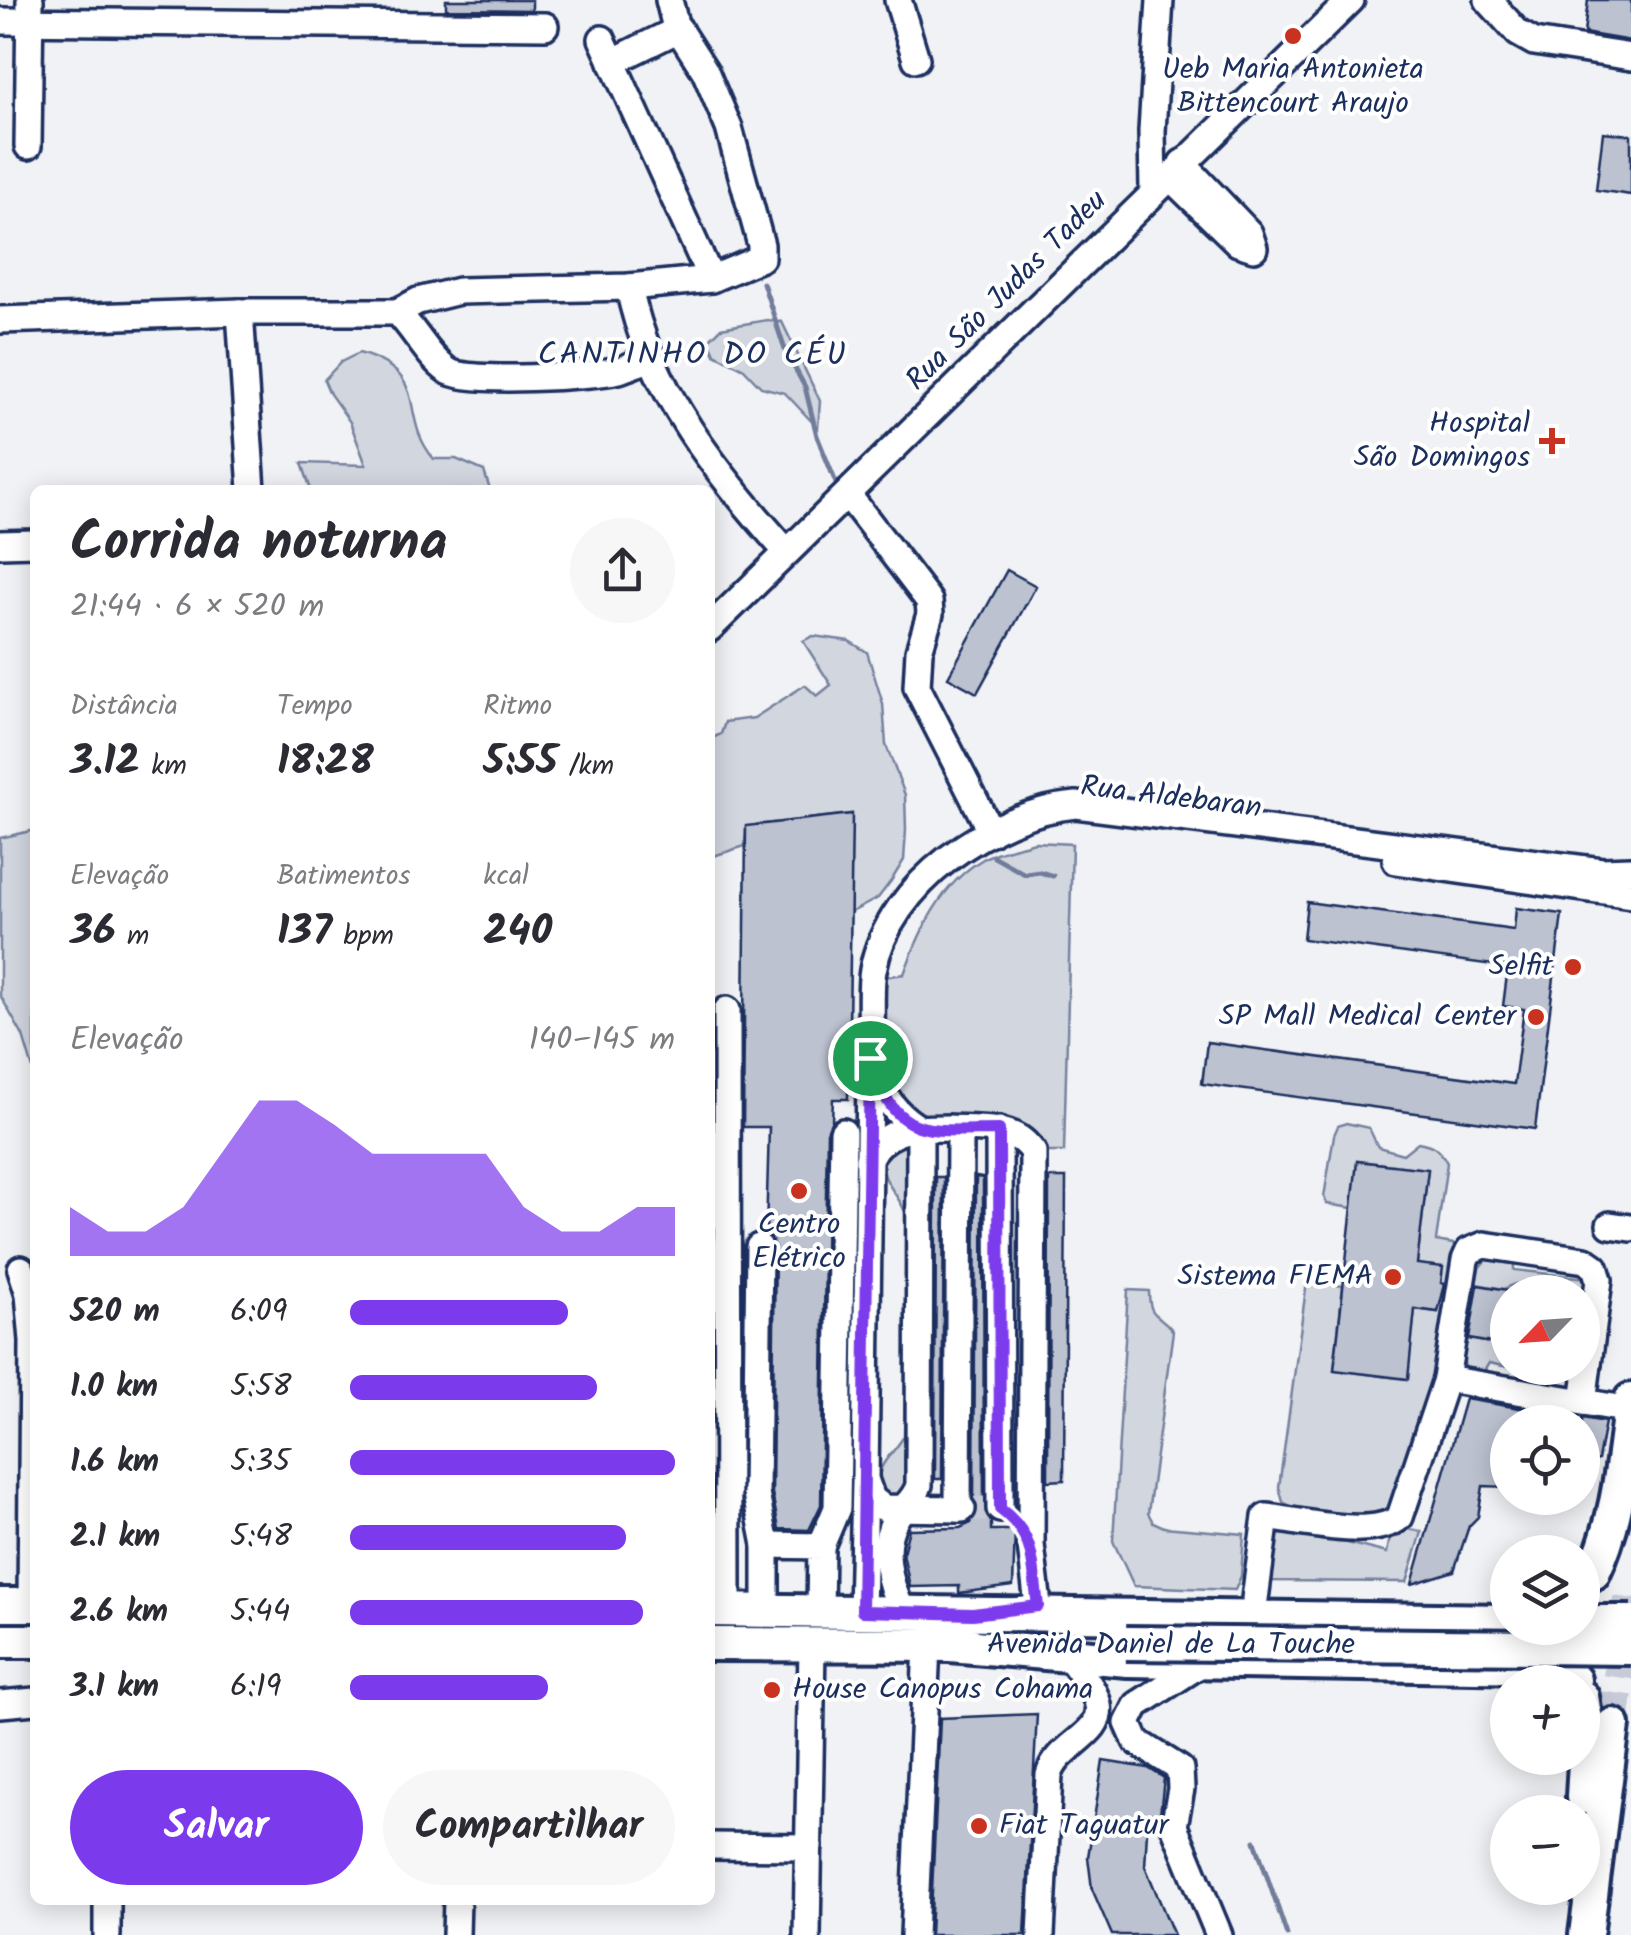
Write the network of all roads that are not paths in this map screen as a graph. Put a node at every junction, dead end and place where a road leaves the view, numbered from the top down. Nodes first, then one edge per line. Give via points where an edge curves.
1 (669, 0) edge
2 (898, 0) edge
3 (1160, 0) edge
4 (1351, 0) edge
5 (1488, 0) edge
6 (30, 10) edge
7 (419, 12) edge
8 (0, 21) edge
9 (546, 26) dead end
10 (679, 30) junction
11 (1631, 57) edge
12 (916, 59) dead end
13 (28, 146) dead end
14 (1168, 177) junction
15 (711, 279) junction
16 (629, 287) junction
17 (240, 312) junction
18 (396, 312) junction
19 (0, 320) edge
20 (649, 359) junction
21 (252, 485) edge
22 (848, 495) junction
23 (30, 543) edge
24 (0, 544) edge
25 (786, 550) junction
26 (715, 623) edge
27 (990, 832) junction
28 (1631, 870) edge
29 (1631, 895) edge
30 (727, 1010) dead end
31 (870, 1058) junction
32 (920, 1129) junction
33 (960, 1130) junction
34 (999, 1130) junction
35 (844, 1132) dead end
36 (868, 1160) junction
37 (759, 1247) dead end
38 (22, 1269) dead end
39 (30, 1303) edge
40 (1446, 1379) junction
41 (1631, 1400) edge
42 (1582, 1402) junction
43 (1630, 1410) edge
44 (30, 1429) edge
45 (865, 1478) junction
46 (996, 1509) junction
47 (1032, 1509) junction
48 (902, 1510) junction
49 (766, 1545) junction
50 (1031, 1545) junction
51 (821, 1546) junction
52 (1600, 1556) edge
53 (1631, 1560) edge
54 (1600, 1570) edge
55 (1256, 1599) junction
56 (1490, 1601) edge
57 (22, 1605) edge
58 (1038, 1606) junction
59 (719, 1610) edge
60 (766, 1610) junction
61 (820, 1611) junction
62 (862, 1611) junction
63 (903, 1612) junction
64 (973, 1614) junction
65 (1490, 1621) edge
66 (1600, 1622) edge
67 (1631, 1622) edge
68 (1128, 1630) junction
69 (0, 1640) edge
70 (30, 1641) edge
71 (715, 1644) edge
72 (812, 1645) junction
73 (938, 1645) junction
74 (1631, 1648) edge
75 (1069, 1656) junction
76 (1202, 1663) junction
77 (1490, 1666) edge
78 (1096, 1700) junction
79 (30, 1701) edge
80 (1600, 1701) edge
81 (0, 1704) edge
82 (1137, 1705) junction
83 (1622, 1719) edge
84 (1631, 1758) tunnel mouth
85 (715, 1846) edge
86 (809, 1847) junction
87 (107, 1905) edge
88 (456, 1905) edge
89 (1570, 1905) edge
90 (107, 1935) edge
91 (456, 1935) edge
92 (807, 1935) edge
93 (914, 1935) edge
94 (1041, 1935) edge
95 (1220, 1935) edge
96 (1566, 1935) edge
97 (1586, 1935) edge
98 (1608, 1935) edge

1 - 10 street
2 - 12 street
3 - 14 street via 1152,131
4 - 14 street, Rua São Judas Tadeu
5 - 11 street via 1534,42
6 - 7 street
6 - 8 street
6 - 13 street
7 - 9 street
10 - 15 street via 729,128 762,252 754,263
10 - 15 street via 607,50
14 - 22 street, Rua São Judas Tadeu
15 - 16 street
16 - 18 street via 460,291
16 - 20 street
17 - 18 street
17 - 19 street
17 - 21 street
18 - 20 street via 444,368 466,378 579,375
20 - 25 street via 739,498
22 - 25 street, Rua São Judas Tadeu
22 - 27 street via 929,601 917,687
23 - 24 street
25 - 26 street, Rua São Judas Tadeu
27 - 28 street, Rua Aldebaran via 1027,813 1076,805
27 - 29 street, Rua Aldebaran via 1077,818
27 - 31 street via 929,876 894,916 872,971
30 - 59 street
31 - 32 street via 892,1106
31 - 36 street
32 - 33 street
32 - 36 street via 886,1139
32 - 48 street via 919,1485
33 - 34 street
33 - 48 street via 960,1509
34 - 46 street
34 - 47 street via 1023,1140 1036,1160
35 - 51 street via 837,1508
36 - 45 street
37 - 49 street via 756,1494
38 - 39 street
40 - 42 street
40 - 42 street via 1469,1252 1484,1244 1586,1260 1598,1280
40 - 55 street via 1400,1517 1373,1529 1266,1517
41 - 43 main road
42 - 43 street
43 - 52 main road via 1615,1510
44 - 57 street
45 - 48 street via 878,1505
45 - 62 street
46 - 47 street
46 - 50 street via 1022,1528
47 - 50 street
48 - 63 street via 889,1538 888,1578
49 - 51 street
49 - 60 street
50 - 58 street
51 - 61 street
53 - 54 main road
55 - 56 main road
55 - 58 main road
58 - 64 main road
59 - 60 main road, Avenida Daniel de La Touche
60 - 61 main road, Avenida Daniel de La Touche
61 - 62 main road, Avenida Daniel de La Touche
62 - 63 main road, Avenida Daniel de La Touche
63 - 64 main road, Avenida Daniel de La Touche
64 - 68 main road, Avenida Daniel de La Touche
65 - 68 main road, Avenida Daniel de La Touche
66 - 67 main road, bridge
68 - 73 main road, Avenida Daniel de La Touche
68 - 74 main road, Avenida Daniel de La Touche, bridge
69 - 70 main road
71 - 72 main road, Avenida Daniel de La Touche
72 - 73 main road, Avenida Daniel de La Touche
72 - 86 street
73 - 75 main road
73 - 93 street
75 - 76 main road
75 - 78 street
76 - 77 main road
76 - 82 street
78 - 82 street
78 - 94 street via 1091,1730 1061,1752 1049,1775
79 - 81 street
80 - 83 main road
82 - 95 street via 1128,1723 1131,1735 1180,1769 1174,1826
83 - 97 main road
84 - 98 main road
85 - 86 street
86 - 92 street
87 - 90 street
88 - 91 street
89 - 96 main road

